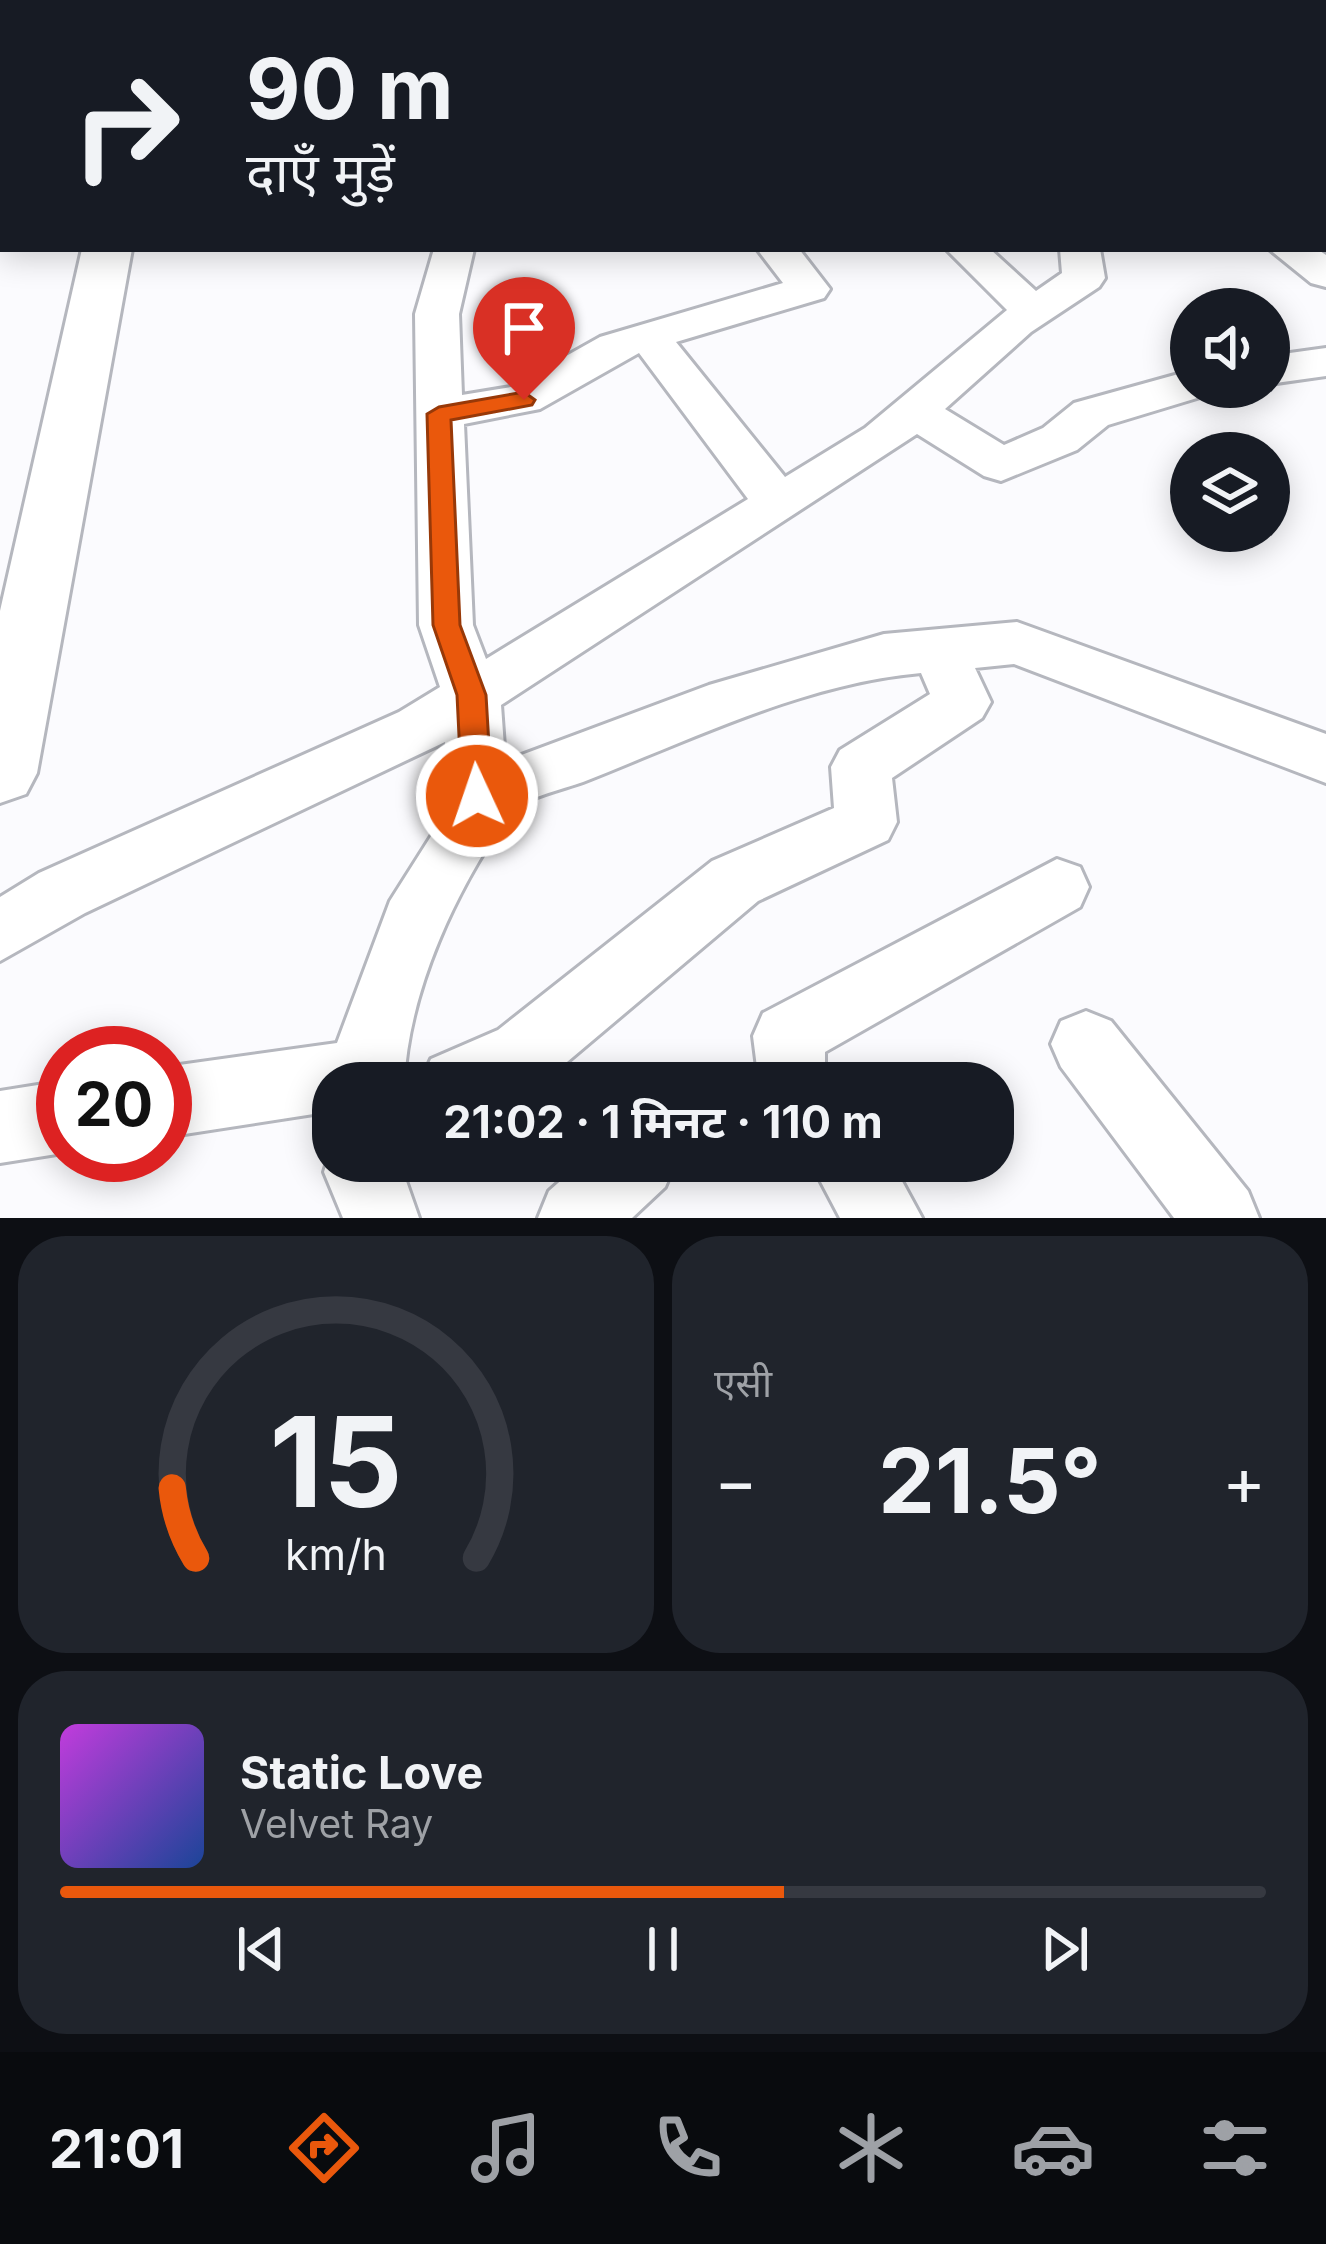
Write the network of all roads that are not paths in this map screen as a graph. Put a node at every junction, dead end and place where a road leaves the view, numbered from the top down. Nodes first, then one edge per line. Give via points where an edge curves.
1 (73, 252) edge
2 (106, 252) edge
3 (150, 252) edge
4 (453, 252) edge
5 (779, 252) edge
6 (969, 252) edge
7 (1080, 252) edge
8 (1293, 252) edge
9 (1326, 274) edge
10 (1034, 311) junction
11 (648, 336) junction
12 (1326, 362) edge
13 (1290, 367) edge
14 (1170, 391) edge
15 (915, 411) junction
16 (439, 414) junction
17 (59, 482) junction
18 (778, 504) junction
19 (940, 650) junction
20 (472, 695) junction
21 (4, 737) edge
22 (1326, 759) edge
23 (477, 796) junction
24 (1057, 887) dead end
25 (0, 932) edge
26 (1085, 1043) dead end
27 (370, 1062) edge
28 (505, 1062) edge
29 (789, 1062) edge
30 (312, 1085) edge
31 (192, 1099) edge
32 (36, 1121) edge
33 (0, 1126) edge
34 (365, 1182) edge
35 (616, 1182) edge
36 (861, 1182) edge
37 (381, 1218) edge
38 (576, 1218) edge
39 (884, 1218) edge
40 (1220, 1218) edge

1 - 17 main road via 34,451
2 - 17 main road
3 - 17 main road via 106,438
4 - 16 street via 437,314
5 - 11 street via 809,289
6 - 10 street
7 - 10 street via 1084,278
8 - 9 street
10 - 15 street
11 - 16 street via 524,400
11 - 18 street
12 - 13 street
14 - 15 street via 1091,414 1060,439 1001,465
15 - 18 street
16 - 20 street via 446,625
17 - 21 main road
18 - 20 street
19 - 22 street via 1017,643
19 - 23 street via 884,655 729,701
19 - 28 street via 962,702 861,767 866,822 736,880
20 - 23 street
20 - 25 street via 419,728 62,893
23 - 27 street via 478,815 413,921
24 - 29 street via 788,1036
26 - 40 street
30 - 31 street
32 - 33 street
34 - 37 street
35 - 38 street
36 - 39 street

